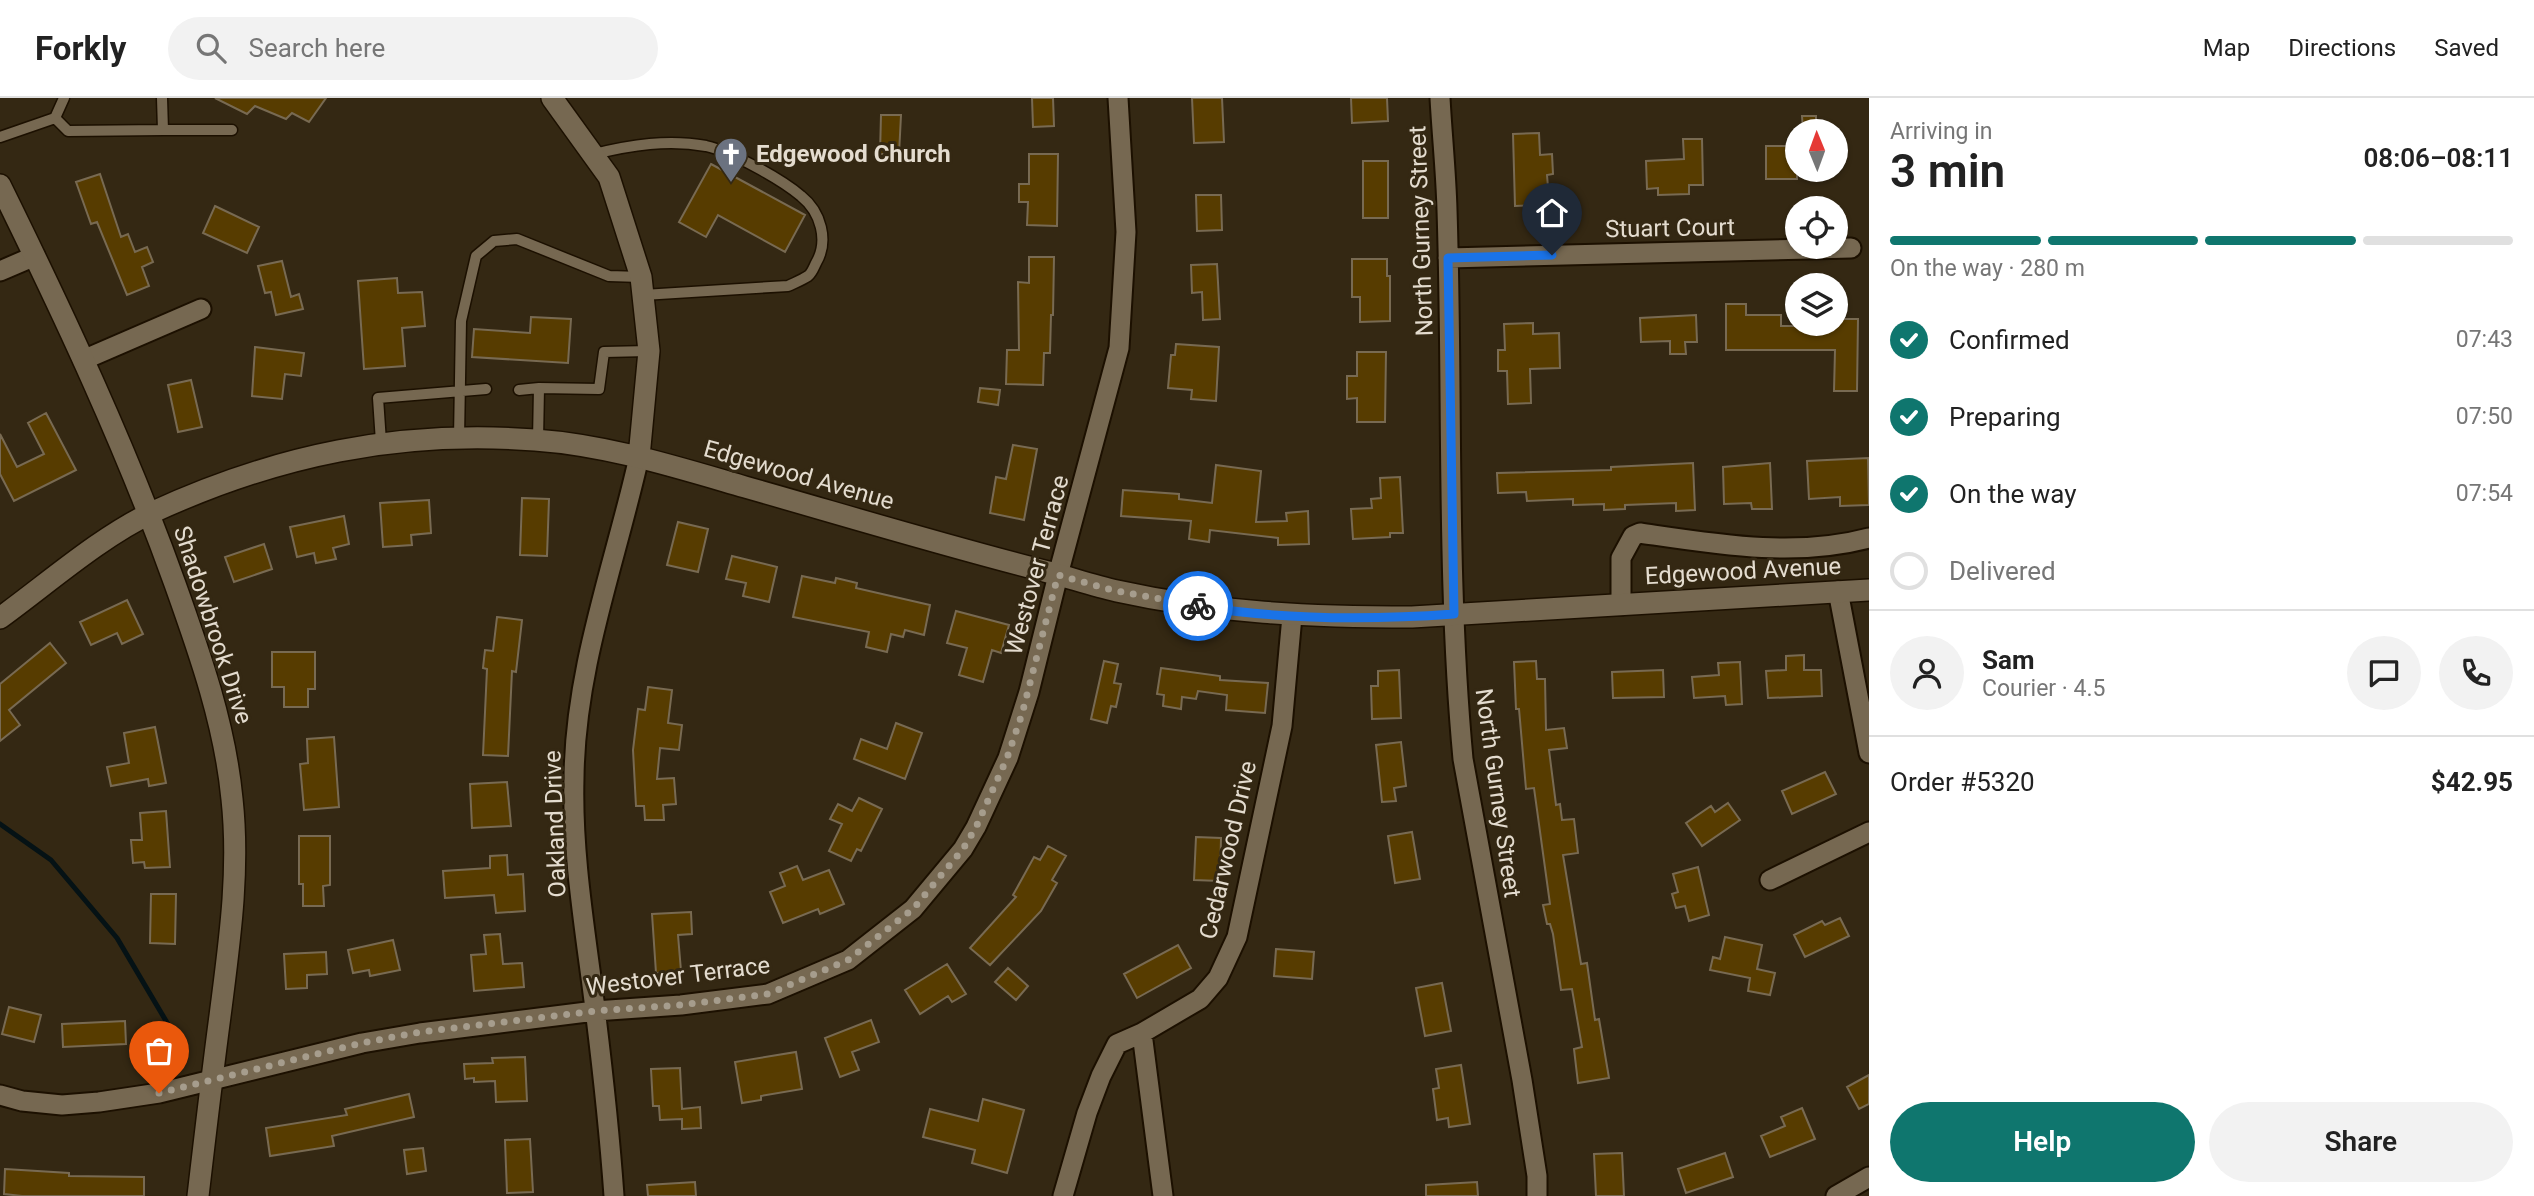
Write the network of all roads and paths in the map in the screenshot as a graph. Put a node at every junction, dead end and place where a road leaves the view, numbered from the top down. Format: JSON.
{"nodes":[{"id":1,"x":64,"y":98,"type":"edge"},
{"id":2,"x":162,"y":98,"type":"edge"},
{"id":3,"x":552,"y":98,"type":"edge"},
{"id":4,"x":1118,"y":98,"type":"edge"},
{"id":5,"x":1440,"y":98,"type":"edge"},
{"id":6,"x":55,"y":118,"type":"junction"},
{"id":7,"x":163,"y":130,"type":"junction"},
{"id":8,"x":232,"y":130,"type":"dead end"},
{"id":9,"x":0,"y":138,"type":"edge"},
{"id":10,"x":594,"y":154,"type":"junction"},
{"id":11,"x":0,"y":184,"type":"edge"},
{"id":12,"x":1851,"y":248,"type":"dead end"},
{"id":13,"x":35,"y":256,"type":"junction"},
{"id":14,"x":1448,"y":258,"type":"junction"},
{"id":15,"x":0,"y":271,"type":"edge"},
{"id":16,"x":642,"y":286,"type":"junction"},
{"id":17,"x":201,"y":309,"type":"dead end"},
{"id":18,"x":649,"y":351,"type":"junction"},
{"id":19,"x":83,"y":360,"type":"junction"},
{"id":20,"x":539,"y":388,"type":"junction"},
{"id":21,"x":486,"y":389,"type":"dead end"},
{"id":22,"x":519,"y":390,"type":"dead end"},
{"id":23,"x":460,"y":392,"type":"junction"},
{"id":24,"x":459,"y":438,"type":"junction"},
{"id":25,"x":538,"y":440,"type":"junction"},
{"id":26,"x":381,"y":442,"type":"junction"},
{"id":27,"x":639,"y":457,"type":"junction"},
{"id":28,"x":150,"y":514,"type":"junction"},
{"id":29,"x":1869,"y":538,"type":"edge"},
{"id":30,"x":1058,"y":575,"type":"junction"},
{"id":31,"x":1869,"y":590,"type":"edge"},
{"id":32,"x":1838,"y":591,"type":"junction"},
{"id":33,"x":1621,"y":605,"type":"junction"},
{"id":34,"x":1454,"y":614,"type":"junction"},
{"id":35,"x":1292,"y":615,"type":"junction"},
{"id":36,"x":0,"y":618,"type":"edge"},
{"id":37,"x":1869,"y":753,"type":"edge"},
{"id":38,"x":1869,"y":832,"type":"edge"},
{"id":39,"x":1770,"y":880,"type":"dead end"},
{"id":40,"x":595,"y":1011,"type":"junction"},
{"id":41,"x":1142,"y":1033,"type":"junction"},
{"id":42,"x":211,"y":1080,"type":"junction"},
{"id":43,"x":0,"y":1095,"type":"edge"},
{"id":44,"x":1869,"y":1177,"type":"edge"},
{"id":45,"x":198,"y":1196,"type":"edge"},
{"id":46,"x":614,"y":1196,"type":"edge"},
{"id":47,"x":1063,"y":1196,"type":"edge"},
{"id":48,"x":1163,"y":1196,"type":"edge"},
{"id":49,"x":1537,"y":1196,"type":"edge"},
{"id":50,"x":1836,"y":1196,"type":"edge"}],
"edges":[{"from":1,"to":6,"type":"lane"},
{"from":2,"to":7,"type":"lane"},
{"from":3,"to":10,"type":"street"},
{"from":4,"to":30,"type":"street","name":"Westover Terrace"},
{"from":5,"to":14,"type":"street","name":"North Gurney Street"},
{"from":6,"to":7,"type":"lane"},
{"from":6,"to":9,"type":"lane"},
{"from":7,"to":8,"type":"lane"},
{"from":10,"to":16,"type":"street"},
{"from":10,"to":16,"type":"lane"},
{"from":11,"to":13,"type":"street","name":"Shadowbrook Drive"},
{"from":12,"to":14,"type":"street","name":"Stuart Court"},
{"from":13,"to":15,"type":"street"},
{"from":13,"to":19,"type":"street","name":"Shadowbrook Drive"},
{"from":14,"to":34,"type":"street","name":"North Gurney Street"},
{"from":16,"to":18,"type":"street"},
{"from":16,"to":23,"type":"lane"},
{"from":17,"to":19,"type":"street"},
{"from":18,"to":20,"type":"lane"},
{"from":18,"to":27,"type":"street"},
{"from":19,"to":28,"type":"street","name":"Shadowbrook Drive"},
{"from":20,"to":22,"type":"lane"},
{"from":20,"to":25,"type":"lane"},
{"from":21,"to":23,"type":"lane"},
{"from":23,"to":24,"type":"lane"},
{"from":23,"to":26,"type":"lane"},
{"from":24,"to":25,"type":"street","name":"Edgewood Avenue"},
{"from":24,"to":26,"type":"street","name":"Edgewood Avenue"},
{"from":25,"to":27,"type":"street","name":"Edgewood Avenue"},
{"from":26,"to":28,"type":"street","name":"Edgewood Avenue"},
{"from":27,"to":30,"type":"street","name":"Edgewood Avenue"},
{"from":27,"to":40,"type":"street","name":"Oakland Drive"},
{"from":28,"to":36,"type":"street","name":"Edgewood Avenue"},
{"from":28,"to":42,"type":"street","name":"Shadowbrook Drive"},
{"from":29,"to":33,"type":"street","name":"Edgewood Avenue"},
{"from":30,"to":35,"type":"street","name":"Edgewood Avenue"},
{"from":30,"to":40,"type":"street","name":"Westover Terrace"},
{"from":31,"to":32,"type":"street","name":"Edgewood Avenue"},
{"from":32,"to":33,"type":"street","name":"Edgewood Avenue"},
{"from":32,"to":37,"type":"street"},
{"from":33,"to":34,"type":"street","name":"Edgewood Avenue"},
{"from":34,"to":35,"type":"street","name":"Edgewood Avenue"},
{"from":34,"to":49,"type":"street","name":"North Gurney Street"},
{"from":35,"to":41,"type":"street","name":"Cedarwood Drive"},
{"from":38,"to":39,"type":"street"},
{"from":40,"to":42,"type":"street","name":"Westover Terrace"},
{"from":40,"to":46,"type":"street","name":"Oakland Drive"},
{"from":41,"to":47,"type":"street","name":"Cedarwood Drive"},
{"from":41,"to":48,"type":"street"},
{"from":42,"to":43,"type":"street","name":"Westover Terrace"},
{"from":42,"to":45,"type":"street","name":"Shadowbrook Drive"},
{"from":44,"to":50,"type":"street"}]}
